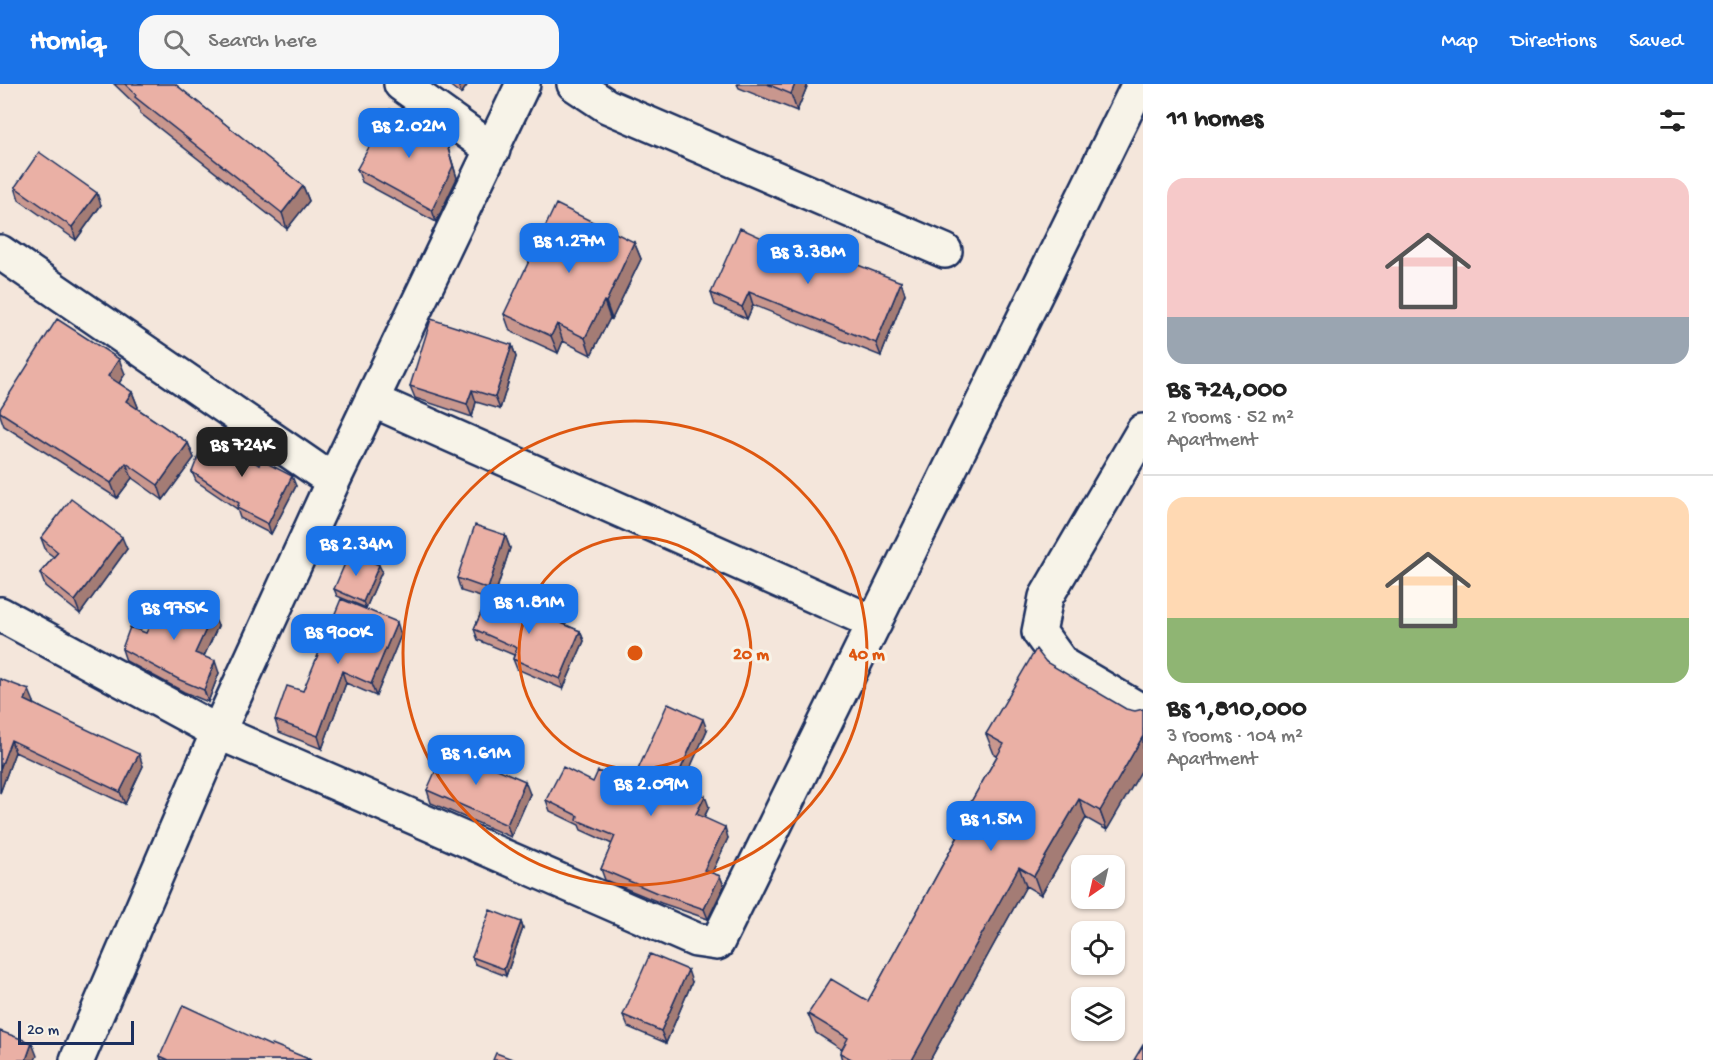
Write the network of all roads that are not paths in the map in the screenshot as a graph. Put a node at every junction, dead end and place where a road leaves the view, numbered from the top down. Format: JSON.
{"nodes":[{"id":1,"x":401,"y":84,"type":"edge"},
{"id":2,"x":523,"y":84,"type":"edge"},
{"id":3,"x":574,"y":84,"type":"edge"},
{"id":4,"x":1139,"y":84,"type":"edge"},
{"id":5,"x":493,"y":150,"type":"junction"},
{"id":6,"x":945,"y":251,"type":"dead end"},
{"id":7,"x":0,"y":252,"type":"edge"},
{"id":8,"x":372,"y":400,"type":"junction"},
{"id":9,"x":1143,"y":431,"type":"edge"},
{"id":10,"x":333,"y":481,"type":"junction"},
{"id":11,"x":0,"y":614,"type":"edge"},
{"id":12,"x":874,"y":623,"type":"junction"},
{"id":13,"x":1143,"y":712,"type":"edge"},
{"id":14,"x":218,"y":732,"type":"junction"},
{"id":15,"x":77,"y":1060,"type":"edge"}],
"edges":[{"from":1,"to":5,"type":"street"},
{"from":2,"to":5,"type":"street"},
{"from":3,"to":6,"type":"street"},
{"from":4,"to":12,"type":"street"},
{"from":5,"to":8,"type":"street"},
{"from":7,"to":10,"type":"street"},
{"from":8,"to":10,"type":"street"},
{"from":8,"to":12,"type":"street"},
{"from":9,"to":13,"type":"street"},
{"from":10,"to":14,"type":"street"},
{"from":11,"to":14,"type":"street"},
{"from":12,"to":14,"type":"street"},
{"from":14,"to":15,"type":"street"}]}
